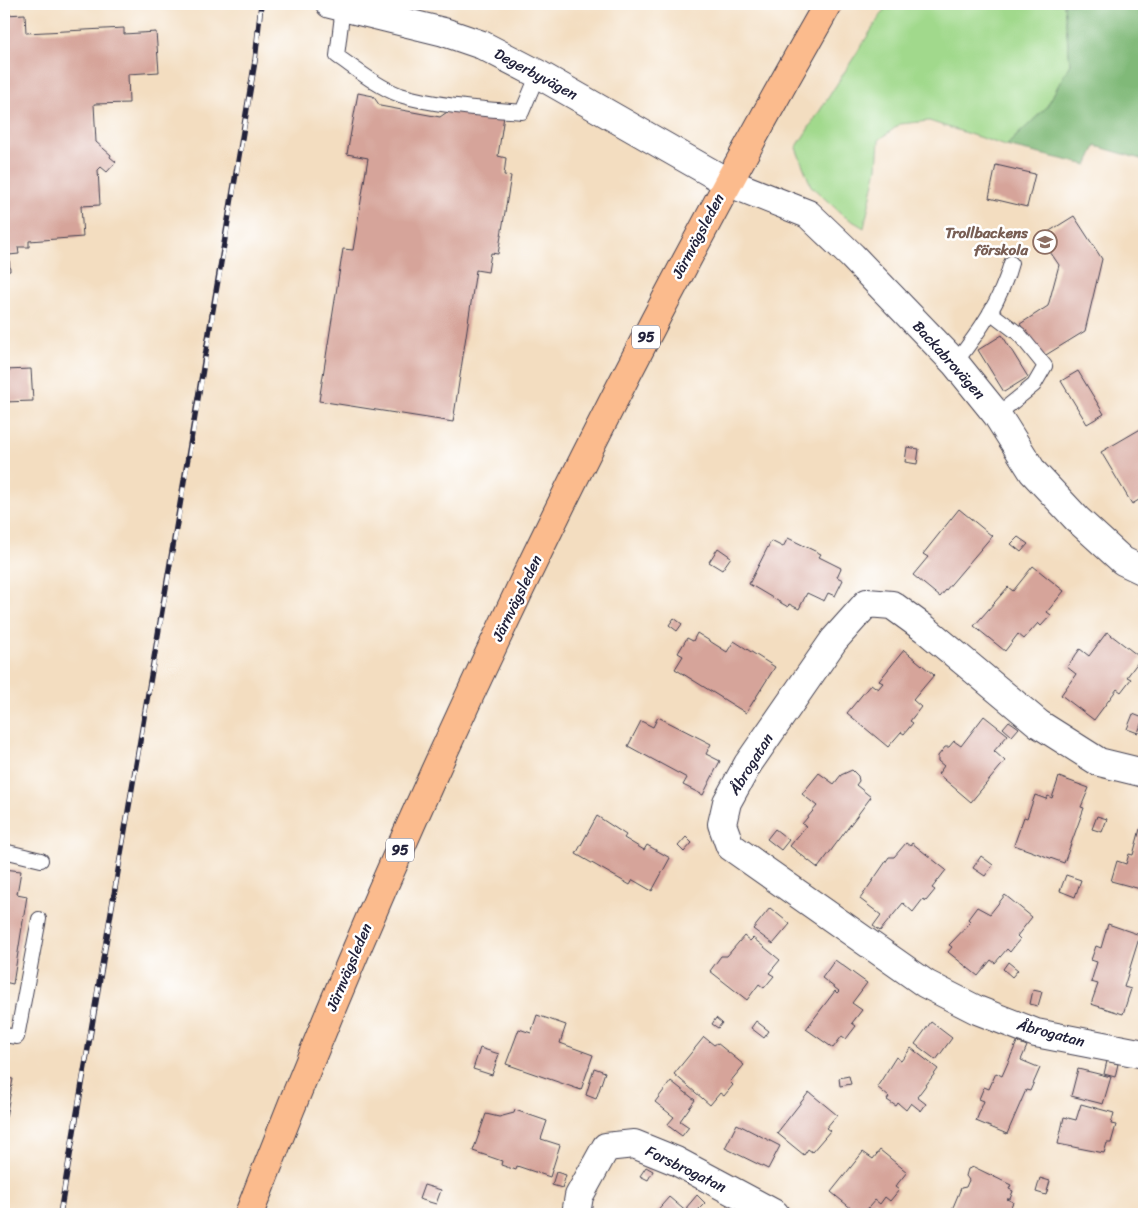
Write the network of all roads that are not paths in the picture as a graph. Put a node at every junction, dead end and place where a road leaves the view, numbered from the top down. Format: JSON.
{"nodes":[{"id":1,"x":828,"y":4,"type":"edge"},
{"id":2,"x":336,"y":6,"type":"edge"},
{"id":3,"x":538,"y":74,"type":"junction"},
{"id":4,"x":727,"y":182,"type":"junction"},
{"id":5,"x":1011,"y":263,"type":"dead end"},
{"id":6,"x":990,"y":312,"type":"junction"},
{"id":7,"x":955,"y":362,"type":"junction"},
{"id":8,"x":997,"y":415,"type":"junction"},
{"id":9,"x":1144,"y":570,"type":"edge"},
{"id":10,"x":1144,"y":773,"type":"edge"},
{"id":11,"x":4,"y":851,"type":"edge"},
{"id":12,"x":41,"y":860,"type":"dead end"},
{"id":13,"x":39,"y":919,"type":"dead end"},
{"id":14,"x":4,"y":1035,"type":"edge"},
{"id":15,"x":1144,"y":1054,"type":"edge"},
{"id":16,"x":249,"y":1214,"type":"edge"},
{"id":17,"x":576,"y":1214,"type":"edge"},
{"id":18,"x":776,"y":1214,"type":"edge"}],
"edges":[{"from":1,"to":4,"type":"main road","name":"Järnvägsleden","number":"95"},
{"from":2,"to":3,"type":"street","name":"Degerbyvägen"},
{"from":2,"to":3,"type":"lane"},
{"from":3,"to":4,"type":"street","name":"Degerbyvägen"},
{"from":4,"to":7,"type":"street","name":"Backabrovägen"},
{"from":4,"to":16,"type":"main road","name":"Järnvägsleden","number":"95"},
{"from":5,"to":6,"type":"lane"},
{"from":6,"to":7,"type":"lane"},
{"from":6,"to":8,"type":"lane"},
{"from":7,"to":8,"type":"street","name":"Backabrovägen"},
{"from":8,"to":9,"type":"street","name":"Backabrovägen"},
{"from":10,"to":15,"type":"street","name":"Åbrogatan"},
{"from":11,"to":12,"type":"lane"},
{"from":13,"to":14,"type":"lane"},
{"from":17,"to":18,"type":"street","name":"Forsbrogatan"}]}
